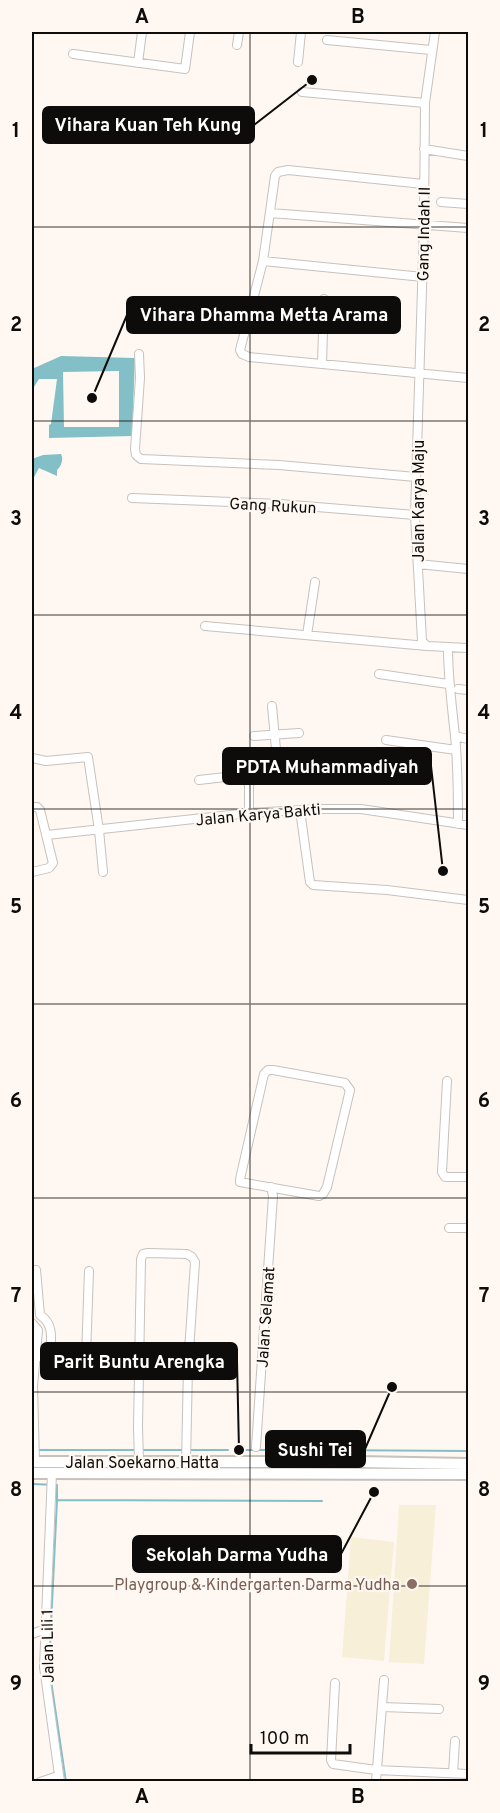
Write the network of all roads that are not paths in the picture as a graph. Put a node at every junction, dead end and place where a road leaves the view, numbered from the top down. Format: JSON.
{"nodes":[{"id":1,"x":142,"y":32,"type":"edge"},
{"id":2,"x":190,"y":32,"type":"edge"},
{"id":3,"x":239,"y":32,"type":"edge"},
{"id":4,"x":301,"y":32,"type":"edge"},
{"id":5,"x":435,"y":32,"type":"edge"},
{"id":6,"x":327,"y":40,"type":"dead end"},
{"id":7,"x":237,"y":45,"type":"dead end"},
{"id":8,"x":431,"y":50,"type":"junction"},
{"id":9,"x":73,"y":54,"type":"dead end"},
{"id":10,"x":298,"y":62,"type":"dead end"},
{"id":11,"x":138,"y":63,"type":"junction"},
{"id":12,"x":302,"y":92,"type":"dead end"},
{"id":13,"x":424,"y":105,"type":"junction"},
{"id":14,"x":424,"y":149,"type":"junction"},
{"id":15,"x":468,"y":156,"type":"edge"},
{"id":16,"x":423,"y":184,"type":"junction"},
{"id":17,"x":441,"y":202,"type":"dead end"},
{"id":18,"x":468,"y":204,"type":"edge"},
{"id":19,"x":270,"y":213,"type":"junction"},
{"id":20,"x":424,"y":224,"type":"junction"},
{"id":21,"x":468,"y":228,"type":"edge"},
{"id":22,"x":262,"y":261,"type":"junction"},
{"id":23,"x":423,"y":278,"type":"junction"},
{"id":24,"x":324,"y":299,"type":"dead end"},
{"id":25,"x":139,"y":354,"type":"dead end"},
{"id":26,"x":420,"y":362,"type":"joint"},
{"id":27,"x":322,"y":364,"type":"junction"},
{"id":28,"x":420,"y":374,"type":"junction"},
{"id":29,"x":468,"y":378,"type":"edge"},
{"id":30,"x":416,"y":477,"type":"junction"},
{"id":31,"x":132,"y":498,"type":"dead end"},
{"id":32,"x":415,"y":515,"type":"junction"},
{"id":33,"x":418,"y":564,"type":"junction"},
{"id":34,"x":468,"y":569,"type":"edge"},
{"id":35,"x":315,"y":582,"type":"dead end"},
{"id":36,"x":205,"y":626,"type":"dead end"},
{"id":37,"x":307,"y":635,"type":"junction"},
{"id":38,"x":424,"y":644,"type":"junction"},
{"id":39,"x":448,"y":648,"type":"junction"},
{"id":40,"x":468,"y":648,"type":"edge"},
{"id":41,"x":379,"y":674,"type":"dead end"},
{"id":42,"x":448,"y":684,"type":"junction"},
{"id":43,"x":458,"y":689,"type":"dead end"},
{"id":44,"x":468,"y":690,"type":"edge"},
{"id":45,"x":273,"y":705,"type":"dead end"},
{"id":46,"x":299,"y":733,"type":"dead end"},
{"id":47,"x":275,"y":735,"type":"junction"},
{"id":48,"x":254,"y":736,"type":"dead end"},
{"id":49,"x":455,"y":736,"type":"junction"},
{"id":50,"x":468,"y":739,"type":"edge"},
{"id":51,"x":386,"y":740,"type":"dead end"},
{"id":52,"x":456,"y":750,"type":"junction"},
{"id":53,"x":32,"y":758,"type":"edge"},
{"id":54,"x":295,"y":769,"type":"dead end"},
{"id":55,"x":278,"y":771,"type":"junction"},
{"id":56,"x":249,"y":774,"type":"junction"},
{"id":57,"x":199,"y":780,"type":"dead end"},
{"id":58,"x":32,"y":807,"type":"edge"},
{"id":59,"x":300,"y":810,"type":"junction"},
{"id":60,"x":249,"y":813,"type":"junction"},
{"id":61,"x":458,"y":824,"type":"junction"},
{"id":62,"x":468,"y":825,"type":"edge"},
{"id":63,"x":99,"y":830,"type":"junction"},
{"id":64,"x":47,"y":836,"type":"junction"},
{"id":65,"x":32,"y":872,"type":"edge"},
{"id":66,"x":103,"y":872,"type":"dead end"},
{"id":67,"x":468,"y":900,"type":"edge"},
{"id":68,"x":447,"y":1081,"type":"dead end"},
{"id":69,"x":468,"y":1177,"type":"edge"},
{"id":70,"x":271,"y":1187,"type":"junction"},
{"id":71,"x":448,"y":1228,"type":"dead end"},
{"id":72,"x":468,"y":1228,"type":"edge"},
{"id":73,"x":36,"y":1270,"type":"dead end"},
{"id":74,"x":88,"y":1270,"type":"dead end"},
{"id":75,"x":32,"y":1323,"type":"edge"},
{"id":76,"x":36,"y":1355,"type":"junction"},
{"id":77,"x":50,"y":1360,"type":"junction"},
{"id":78,"x":256,"y":1447,"type":"dead end"},
{"id":79,"x":138,"y":1454,"type":"junction"},
{"id":80,"x":185,"y":1454,"type":"junction"},
{"id":81,"x":33,"y":1459,"type":"edge"},
{"id":82,"x":215,"y":1462,"type":"junction"},
{"id":83,"x":468,"y":1464,"type":"edge"},
{"id":84,"x":217,"y":1474,"type":"junction"},
{"id":85,"x":468,"y":1474,"type":"edge"},
{"id":86,"x":52,"y":1480,"type":"junction"},
{"id":87,"x":45,"y":1629,"type":"junction"},
{"id":88,"x":32,"y":1634,"type":"edge"},
{"id":89,"x":384,"y":1680,"type":"dead end"},
{"id":90,"x":335,"y":1683,"type":"dead end"},
{"id":91,"x":382,"y":1707,"type":"junction"},
{"id":92,"x":439,"y":1709,"type":"dead end"},
{"id":93,"x":455,"y":1741,"type":"dead end"},
{"id":94,"x":376,"y":1770,"type":"junction"},
{"id":95,"x":453,"y":1773,"type":"junction"},
{"id":96,"x":468,"y":1774,"type":"edge"},
{"id":97,"x":59,"y":1779,"type":"edge"},
{"id":98,"x":40,"y":1782,"type":"edge"},
{"id":99,"x":376,"y":1782,"type":"edge"}],
"edges":[{"from":1,"to":11,"type":"street"},
{"from":2,"to":11,"type":"street"},
{"from":3,"to":7,"type":"street"},
{"from":4,"to":10,"type":"street"},
{"from":5,"to":8,"type":"street","name":"Gang Indah II"},
{"from":6,"to":8,"type":"street"},
{"from":8,"to":13,"type":"street","name":"Gang Indah II"},
{"from":9,"to":11,"type":"street"},
{"from":12,"to":13,"type":"street"},
{"from":13,"to":14,"type":"street","name":"Gang Indah II"},
{"from":14,"to":15,"type":"street"},
{"from":14,"to":16,"type":"street","name":"Gang Indah II"},
{"from":16,"to":19,"type":"street"},
{"from":16,"to":20,"type":"street","name":"Gang Indah II"},
{"from":17,"to":18,"type":"street"},
{"from":19,"to":20,"type":"street"},
{"from":19,"to":22,"type":"street"},
{"from":20,"to":21,"type":"street"},
{"from":20,"to":23,"type":"street","name":"Gang Indah II"},
{"from":22,"to":23,"type":"street"},
{"from":22,"to":27,"type":"street"},
{"from":23,"to":26,"type":"street","name":"Gang Indah II"},
{"from":24,"to":27,"type":"street"},
{"from":25,"to":30,"type":"street"},
{"from":26,"to":28,"type":"street","name":"Jalan Karya Maju"},
{"from":27,"to":28,"type":"street"},
{"from":28,"to":29,"type":"street"},
{"from":28,"to":30,"type":"street","name":"Jalan Karya Maju"},
{"from":30,"to":32,"type":"street","name":"Jalan Karya Maju"},
{"from":31,"to":32,"type":"street","name":"Gang Rukun"},
{"from":32,"to":33,"type":"street","name":"Jalan Karya Maju"},
{"from":33,"to":34,"type":"street"},
{"from":33,"to":38,"type":"street","name":"Jalan Karya Maju"},
{"from":35,"to":37,"type":"street"},
{"from":36,"to":37,"type":"street"},
{"from":37,"to":38,"type":"street"},
{"from":38,"to":39,"type":"street"},
{"from":39,"to":40,"type":"street"},
{"from":39,"to":42,"type":"street"},
{"from":41,"to":42,"type":"street"},
{"from":42,"to":49,"type":"street"},
{"from":43,"to":44,"type":"street"},
{"from":45,"to":47,"type":"street"},
{"from":46,"to":47,"type":"street"},
{"from":47,"to":48,"type":"street"},
{"from":47,"to":55,"type":"street"},
{"from":49,"to":50,"type":"street"},
{"from":49,"to":52,"type":"street"},
{"from":51,"to":52,"type":"street"},
{"from":52,"to":61,"type":"street"},
{"from":53,"to":63,"type":"street"},
{"from":54,"to":55,"type":"street"},
{"from":55,"to":56,"type":"street"},
{"from":56,"to":57,"type":"street"},
{"from":56,"to":60,"type":"street"},
{"from":58,"to":64,"type":"street"},
{"from":59,"to":60,"type":"street","name":"Jalan Karya Bakti"},
{"from":59,"to":61,"type":"street","name":"Jalan Karya Bakti"},
{"from":59,"to":67,"type":"street"},
{"from":60,"to":63,"type":"street","name":"Jalan Karya Bakti"},
{"from":61,"to":62,"type":"street","name":"Jalan Karya Bakti"},
{"from":63,"to":64,"type":"street","name":"Jalan Karya Bakti"},
{"from":63,"to":66,"type":"street"},
{"from":64,"to":65,"type":"street"},
{"from":68,"to":69,"type":"street"},
{"from":70,"to":70,"type":"street"},
{"from":70,"to":78,"type":"street","name":"Jalan Selamat"},
{"from":71,"to":72,"type":"street"},
{"from":73,"to":77,"type":"street"},
{"from":74,"to":77,"type":"street"},
{"from":75,"to":76,"type":"street"},
{"from":76,"to":77,"type":"street"},
{"from":76,"to":81,"type":"street"},
{"from":79,"to":80,"type":"main road","name":"Jalan Soekarno Hatta"},
{"from":79,"to":80,"type":"street"},
{"from":79,"to":81,"type":"main road","name":"Jalan Soekarno Hatta"},
{"from":80,"to":82,"type":"main road","name":"Jalan Soekarno Hatta"},
{"from":81,"to":86,"type":"main road","name":"Jalan Soekarno Hatta"},
{"from":82,"to":83,"type":"main road","name":"Jalan Soekarno Hatta"},
{"from":82,"to":84,"type":"main road"},
{"from":84,"to":85,"type":"main road","name":"Jalan Soekarno Hatta"},
{"from":84,"to":86,"type":"main road","name":"Jalan Soekarno Hatta"},
{"from":86,"to":87,"type":"street","name":"Jalan Lili 1"},
{"from":87,"to":88,"type":"street"},
{"from":87,"to":97,"type":"street","name":"Jalan Lili 1"},
{"from":89,"to":91,"type":"street"},
{"from":90,"to":94,"type":"street"},
{"from":91,"to":92,"type":"street"},
{"from":91,"to":94,"type":"street"},
{"from":93,"to":95,"type":"street"},
{"from":94,"to":95,"type":"street"},
{"from":94,"to":99,"type":"street"},
{"from":95,"to":96,"type":"street"},
{"from":97,"to":98,"type":"street"}]}
